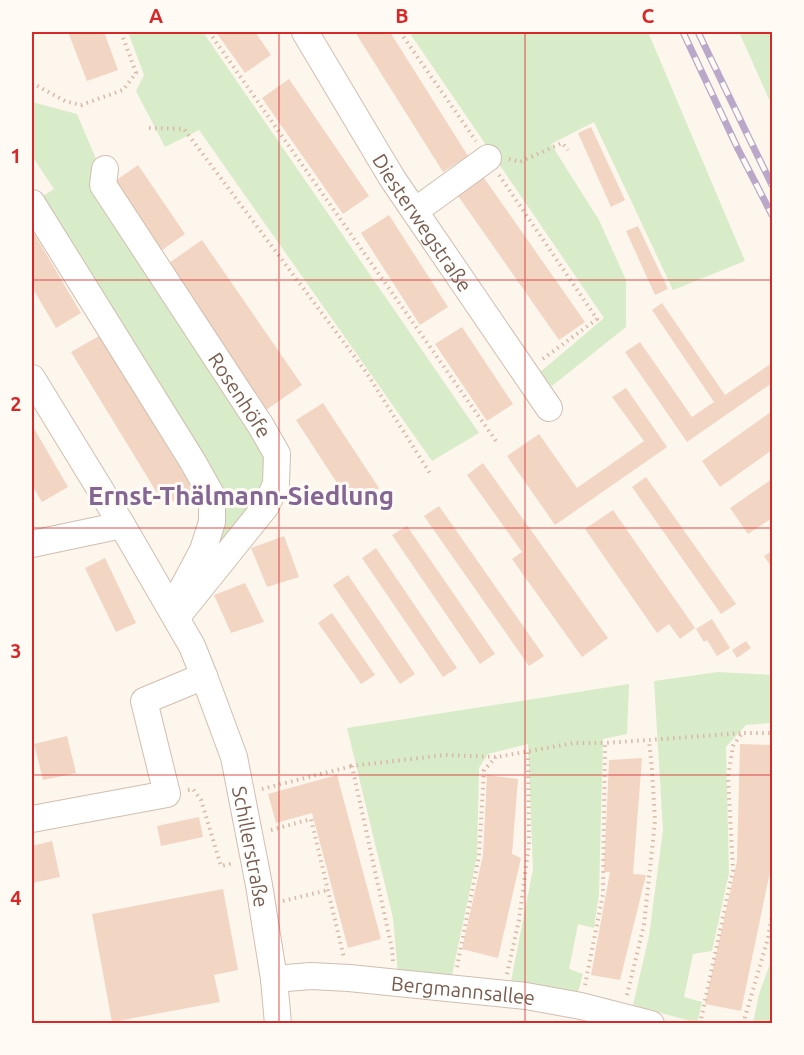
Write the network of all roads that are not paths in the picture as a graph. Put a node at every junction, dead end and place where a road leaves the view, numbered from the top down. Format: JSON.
{"nodes":[{"id":1,"x":305,"y":32,"type":"edge"},
{"id":2,"x":490,"y":162,"type":"road end"},
{"id":3,"x":105,"y":169,"type":"dead end"},
{"id":4,"x":32,"y":203,"type":"edge"},
{"id":5,"x":414,"y":211,"type":"junction"},
{"id":6,"x":32,"y":378,"type":"edge"},
{"id":7,"x":549,"y":408,"type":"dead end"},
{"id":8,"x":122,"y":525,"type":"junction"},
{"id":9,"x":32,"y":544,"type":"edge"},
{"id":10,"x":173,"y":614,"type":"junction"},
{"id":11,"x":204,"y":676,"type":"junction"},
{"id":12,"x":32,"y":819,"type":"edge"},
{"id":13,"x":274,"y":979,"type":"junction"},
{"id":14,"x":278,"y":1023,"type":"edge"},
{"id":15,"x":651,"y":1023,"type":"edge"}],
"edges":[{"from":1,"to":5,"type":"street","name":"Diesterwegstraße"},
{"from":2,"to":5,"type":"street"},
{"from":3,"to":10,"type":"street","name":"Rosenhöfe"},
{"from":4,"to":10,"type":"street"},
{"from":5,"to":7,"type":"street","name":"Diesterwegstraße"},
{"from":6,"to":8,"type":"street","name":"Schillerstraße"},
{"from":8,"to":9,"type":"street"},
{"from":8,"to":10,"type":"street","name":"Schillerstraße"},
{"from":10,"to":11,"type":"street","name":"Schillerstraße"},
{"from":11,"to":12,"type":"street"},
{"from":11,"to":13,"type":"street","name":"Schillerstraße"},
{"from":13,"to":14,"type":"street","name":"Schillerstraße"},
{"from":13,"to":15,"type":"street","name":"Bergmannsallee"}]}
